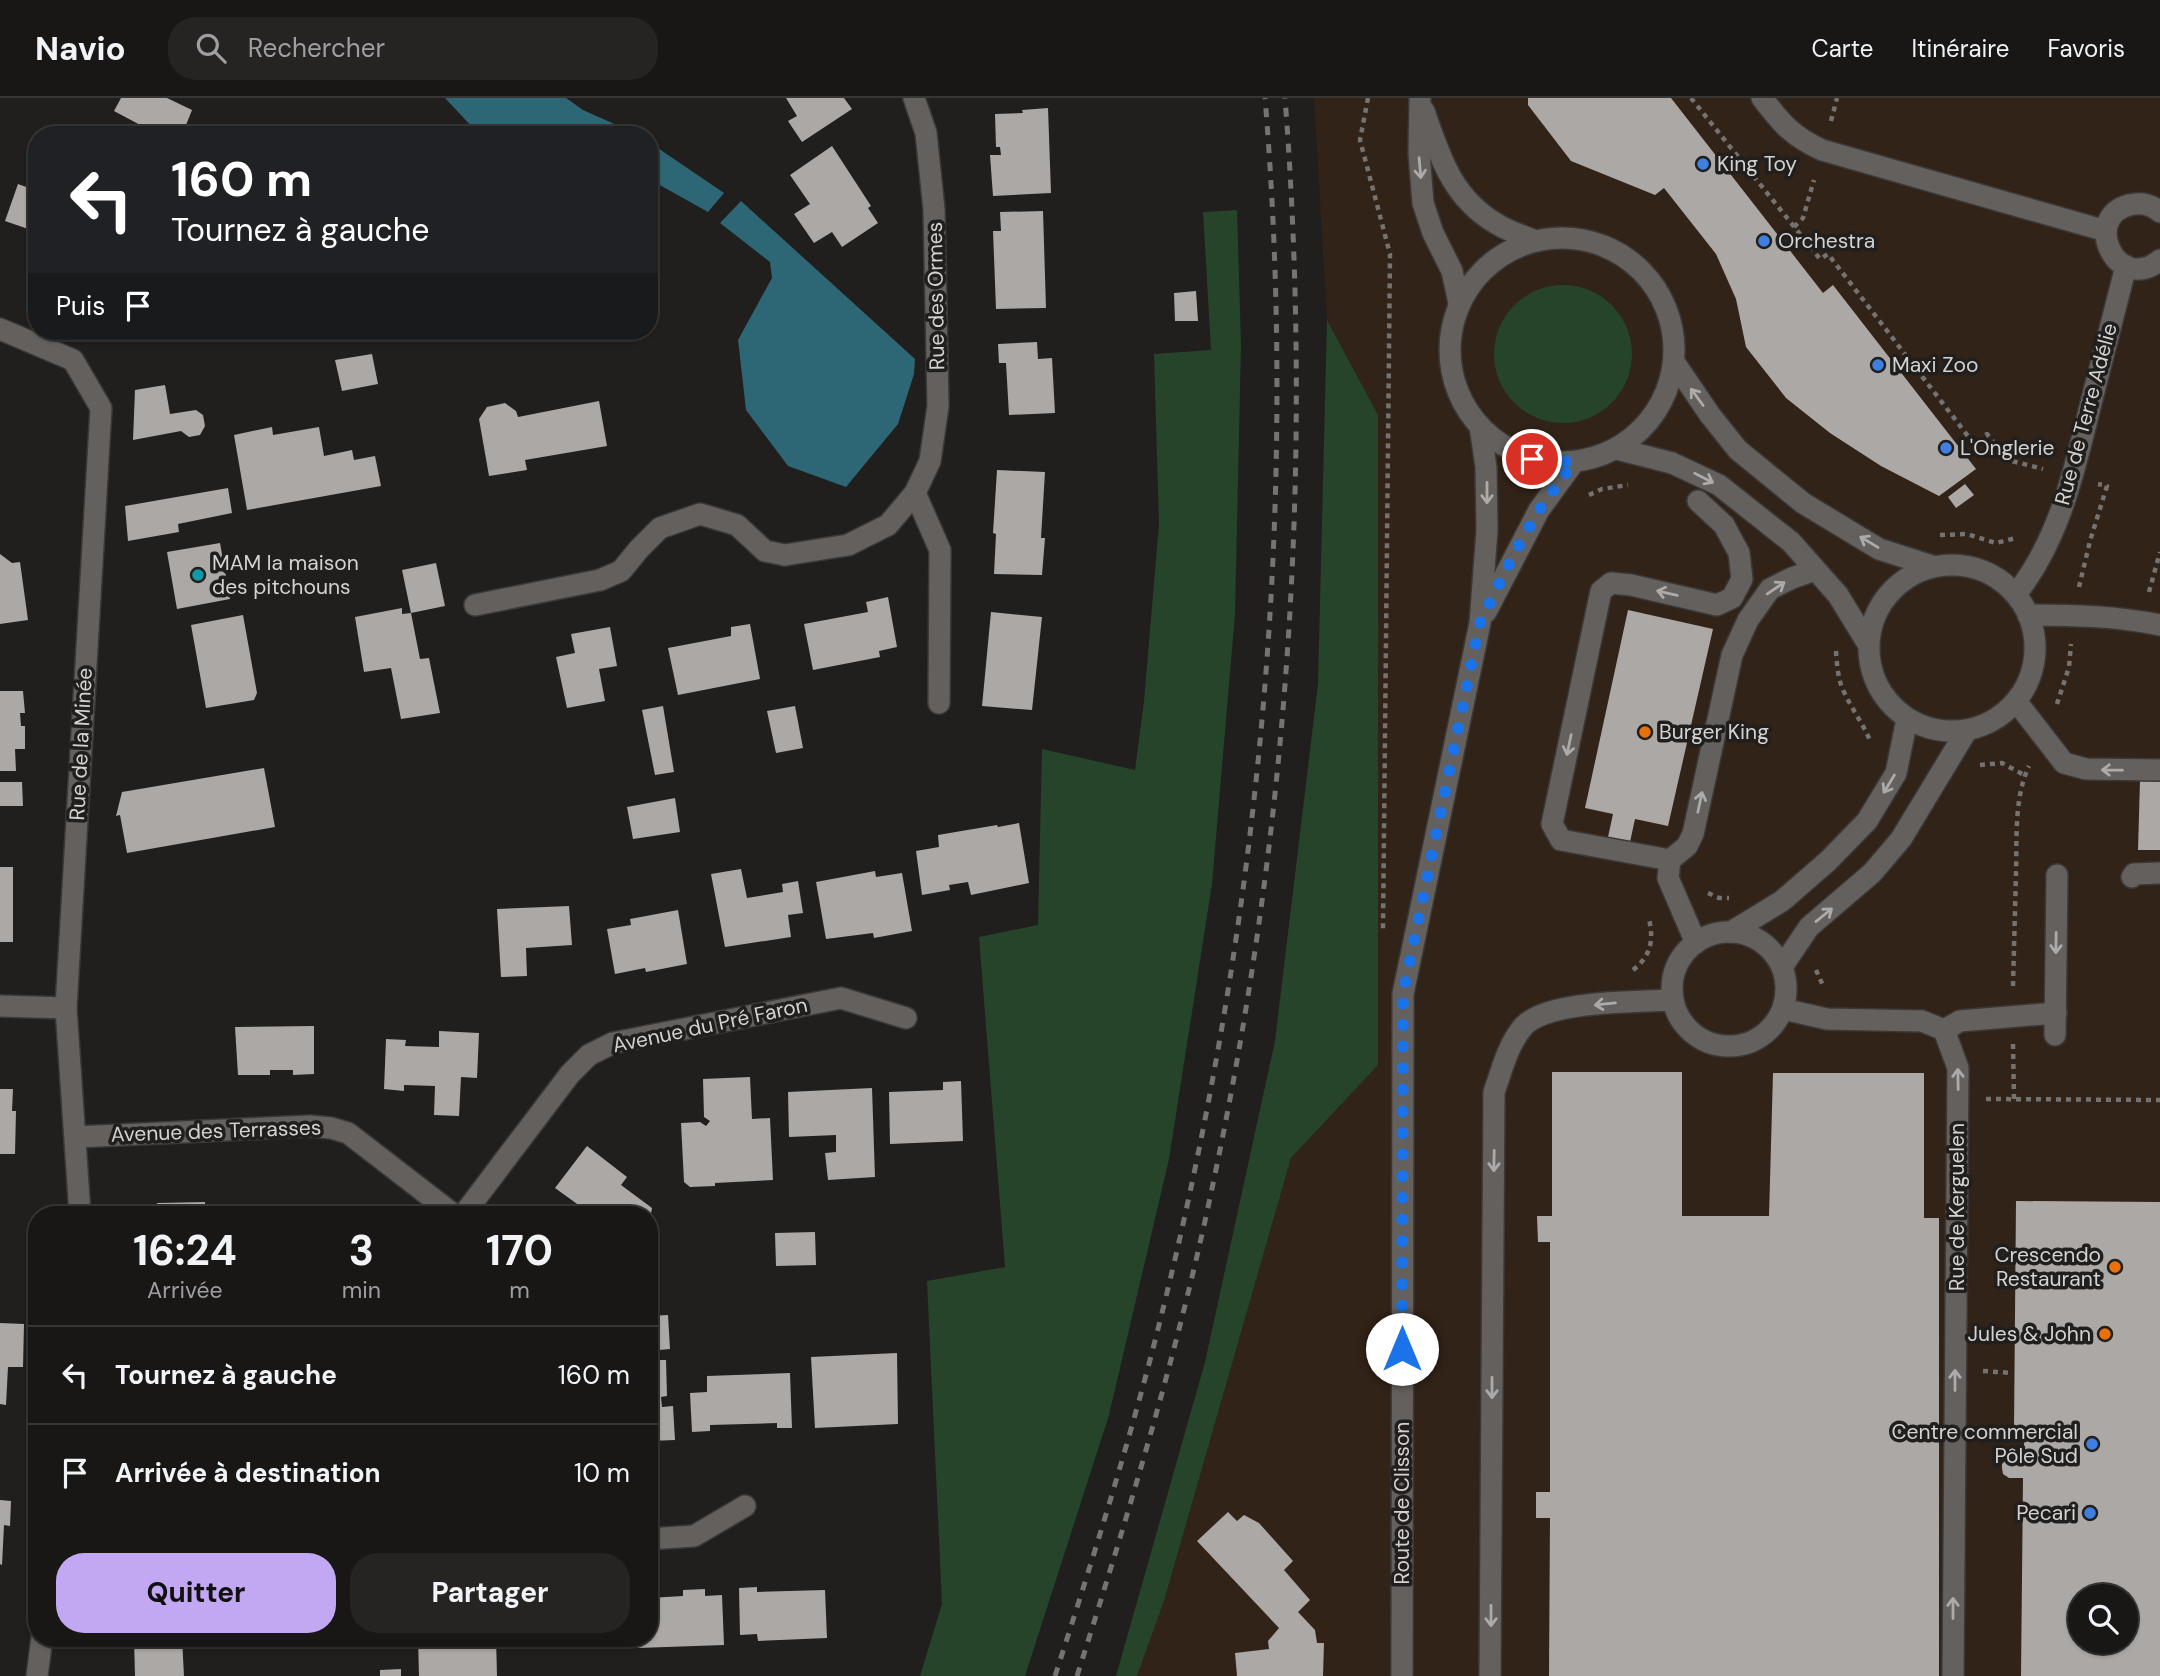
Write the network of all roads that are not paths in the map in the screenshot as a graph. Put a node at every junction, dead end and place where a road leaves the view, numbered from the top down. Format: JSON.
{"nodes":[{"id":1,"x":914,"y":98,"type":"edge"},
{"id":2,"x":1762,"y":98,"type":"edge"},
{"id":3,"x":1420,"y":99,"type":"edge"},
{"id":4,"x":2160,"y":212,"type":"edge"},
{"id":5,"x":2106,"y":231,"type":"junction"},
{"id":6,"x":1532,"y":240,"type":"junction"},
{"id":7,"x":2160,"y":260,"type":"edge"},
{"id":8,"x":2126,"y":267,"type":"junction"},
{"id":9,"x":1459,"y":303,"type":"junction"},
{"id":10,"x":0,"y":329,"type":"edge"},
{"id":11,"x":1674,"y":362,"type":"junction"},
{"id":12,"x":1480,"y":426,"type":"junction"},
{"id":13,"x":1617,"y":449,"type":"junction"},
{"id":14,"x":1574,"y":462,"type":"junction"},
{"id":15,"x":915,"y":493,"type":"junction"},
{"id":16,"x":1698,"y":501,"type":"dead end"},
{"id":17,"x":1933,"y":566,"type":"junction"},
{"id":18,"x":1815,"y":570,"type":"junction"},
{"id":19,"x":2016,"y":594,"type":"junction"},
{"id":20,"x":474,"y":605,"type":"dead end"},
{"id":21,"x":1717,"y":605,"type":"junction"},
{"id":22,"x":2028,"y":615,"type":"junction"},
{"id":23,"x":1480,"y":623,"type":"junction"},
{"id":24,"x":2150,"y":623,"type":"edge"},
{"id":25,"x":1868,"y":643,"type":"junction"},
{"id":26,"x":1732,"y":654,"type":"junction"},
{"id":27,"x":2016,"y":701,"type":"junction"},
{"id":28,"x":939,"y":703,"type":"dead end"},
{"id":29,"x":1907,"y":719,"type":"junction"},
{"id":30,"x":1967,"y":730,"type":"junction"},
{"id":31,"x":2160,"y":770,"type":"edge"},
{"id":32,"x":1670,"y":860,"type":"junction"},
{"id":33,"x":2160,"y":873,"type":"edge"},
{"id":34,"x":2057,"y":875,"type":"dead end"},
{"id":35,"x":2132,"y":877,"type":"dead end"},
{"id":36,"x":1731,"y":932,"type":"junction"},
{"id":37,"x":1696,"y":943,"type":"junction"},
{"id":38,"x":1782,"y":967,"type":"junction"},
{"id":39,"x":1673,"y":1000,"type":"junction"},
{"id":40,"x":0,"y":1006,"type":"edge"},
{"id":41,"x":66,"y":1008,"type":"junction"},
{"id":42,"x":1783,"y":1009,"type":"junction"},
{"id":43,"x":2056,"y":1013,"type":"junction"},
{"id":44,"x":906,"y":1018,"type":"dead end"},
{"id":45,"x":1944,"y":1030,"type":"junction"},
{"id":46,"x":2055,"y":1035,"type":"dead end"},
{"id":47,"x":76,"y":1137,"type":"junction"},
{"id":48,"x":80,"y":1206,"type":"edge"},
{"id":49,"x":443,"y":1206,"type":"edge"},
{"id":50,"x":470,"y":1206,"type":"edge"},
{"id":51,"x":745,"y":1506,"type":"dead end"},
{"id":52,"x":658,"y":1538,"type":"edge"},
{"id":53,"x":41,"y":1647,"type":"edge"},
{"id":54,"x":37,"y":1676,"type":"edge"},
{"id":55,"x":1402,"y":1676,"type":"edge"},
{"id":56,"x":1490,"y":1676,"type":"edge"},
{"id":57,"x":1953,"y":1676,"type":"edge"}],
"edges":[{"from":1,"to":15,"type":"street","name":"Rue des Ormes"},
{"from":2,"to":5,"type":"street"},
{"from":3,"to":6,"type":"street"},
{"from":3,"to":9,"type":"street","one_way":true},
{"from":4,"to":5,"type":"street"},
{"from":5,"to":8,"type":"street"},
{"from":6,"to":9,"type":"street"},
{"from":6,"to":11,"type":"street"},
{"from":7,"to":8,"type":"street"},
{"from":8,"to":19,"type":"street","name":"Rue de Terre Adélie"},
{"from":9,"to":12,"type":"street"},
{"from":10,"to":41,"type":"street","name":"Rue de la Minée"},
{"from":11,"to":13,"type":"street"},
{"from":17,"to":11,"type":"street","one_way":true},
{"from":12,"to":14,"type":"street"},
{"from":12,"to":23,"type":"street","name":"Route de Clisson","one_way":true},
{"from":13,"to":14,"type":"street"},
{"from":13,"to":18,"type":"street","one_way":true},
{"from":14,"to":23,"type":"street","name":"Route de Clisson"},
{"from":15,"to":20,"type":"street","name":"Rue des Ormes"},
{"from":15,"to":28,"type":"street"},
{"from":16,"to":21,"type":"street"},
{"from":17,"to":19,"type":"street"},
{"from":17,"to":25,"type":"street"},
{"from":18,"to":25,"type":"street"},
{"from":26,"to":18,"type":"street","one_way":true},
{"from":19,"to":22,"type":"street"},
{"from":21,"to":26,"type":"street"},
{"from":21,"to":32,"type":"street","one_way":true},
{"from":22,"to":24,"type":"street"},
{"from":22,"to":27,"type":"street"},
{"from":23,"to":55,"type":"street","name":"Route de Clisson"},
{"from":25,"to":29,"type":"street"},
{"from":32,"to":26,"type":"street","one_way":true},
{"from":27,"to":30,"type":"street"},
{"from":31,"to":27,"type":"street","one_way":true},
{"from":29,"to":30,"type":"street"},
{"from":29,"to":36,"type":"street","one_way":true},
{"from":38,"to":30,"type":"street","one_way":true},
{"from":32,"to":37,"type":"street"},
{"from":33,"to":35,"type":"street"},
{"from":34,"to":43,"type":"street","one_way":true},
{"from":36,"to":37,"type":"street"},
{"from":36,"to":38,"type":"street"},
{"from":37,"to":39,"type":"street"},
{"from":38,"to":42,"type":"street"},
{"from":39,"to":42,"type":"street"},
{"from":39,"to":56,"type":"street","one_way":true},
{"from":40,"to":41,"type":"street"},
{"from":41,"to":47,"type":"street","name":"Rue de la Minée"},
{"from":42,"to":45,"type":"street"},
{"from":43,"to":45,"type":"street"},
{"from":43,"to":46,"type":"street"},
{"from":44,"to":50,"type":"street","name":"Avenue du Pré Faron"},
{"from":57,"to":45,"type":"street","name":"Rue de Kerguelen","one_way":true},
{"from":47,"to":48,"type":"street","name":"Rue de la Minée"},
{"from":47,"to":49,"type":"street","name":"Avenue des Terrasses"},
{"from":51,"to":52,"type":"street"},
{"from":53,"to":54,"type":"street"}]}
